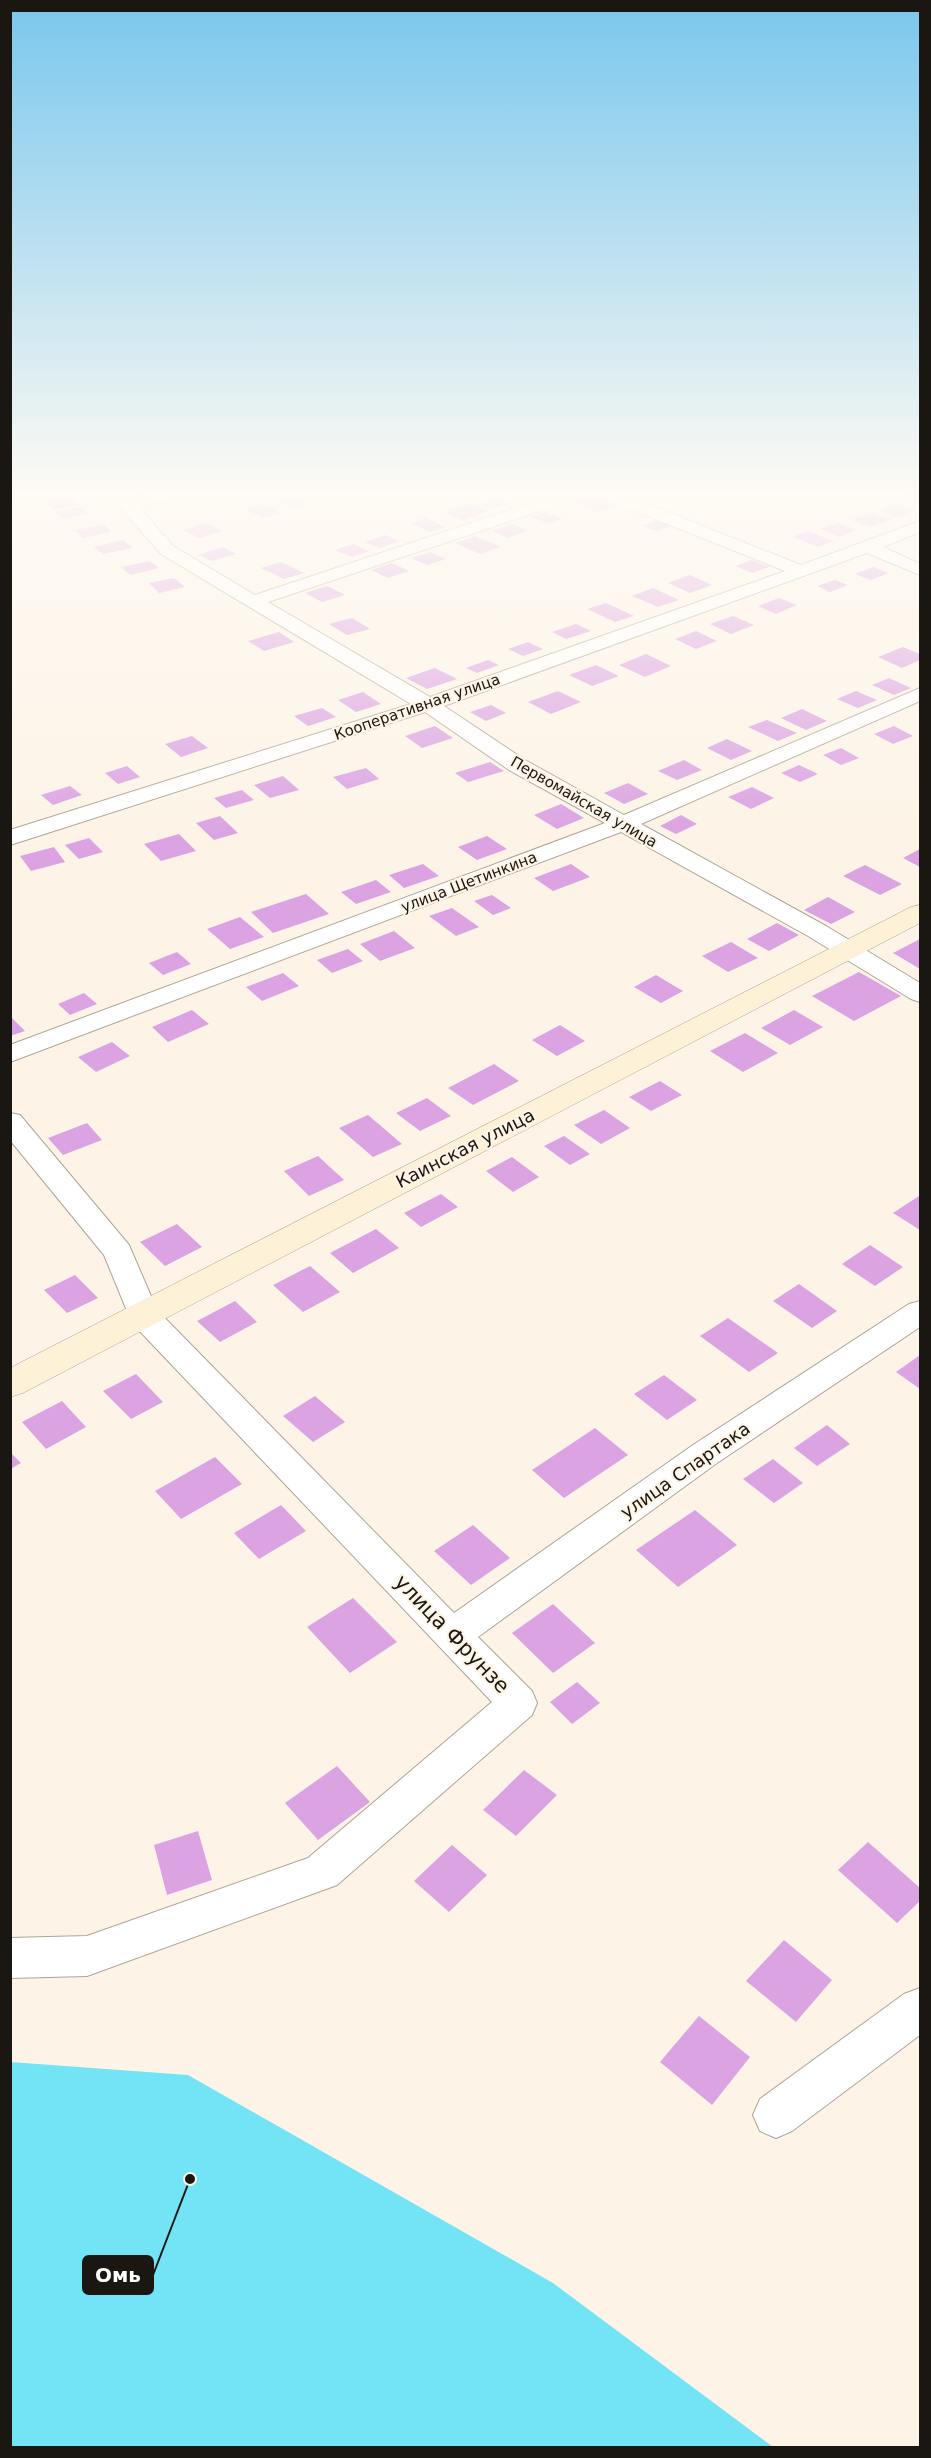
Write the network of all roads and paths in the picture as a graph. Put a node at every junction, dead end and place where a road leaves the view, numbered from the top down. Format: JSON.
{"nodes":[{"id":1,"x":265,"y":607,"type":"edge"},
{"id":2,"x":702,"y":607,"type":"edge"},
{"id":3,"x":921,"y":694,"type":"edge"},
{"id":4,"x":428,"y":705,"type":"junction"},
{"id":5,"x":622,"y":824,"type":"junction"},
{"id":6,"x":10,"y":838,"type":"edge"},
{"id":7,"x":921,"y":914,"type":"edge"},
{"id":8,"x":849,"y":950,"type":"junction"},
{"id":9,"x":921,"y":994,"type":"edge"},
{"id":10,"x":10,"y":1054,"type":"edge"},
{"id":11,"x":10,"y":1121,"type":"edge"},
{"id":12,"x":921,"y":1312,"type":"edge"},
{"id":13,"x":143,"y":1315,"type":"junction"},
{"id":14,"x":10,"y":1384,"type":"edge"},
{"id":15,"x":453,"y":1634,"type":"junction"},
{"id":16,"x":10,"y":1958,"type":"edge"},
{"id":17,"x":921,"y":2009,"type":"edge"},
{"id":18,"x":776,"y":2115,"type":"dead end"}],
"edges":[{"from":1,"to":4,"type":"street","name":"Первомайская улица"},
{"from":2,"to":4,"type":"street","name":"Кооперативная улица"},
{"from":3,"to":5,"type":"street","name":"улица Щетинкина"},
{"from":4,"to":5,"type":"street","name":"Первомайская улица"},
{"from":4,"to":6,"type":"street","name":"Кооперативная улица"},
{"from":5,"to":8,"type":"street","name":"Первомайская улица"},
{"from":5,"to":10,"type":"street","name":"улица Щетинкина"},
{"from":7,"to":8,"type":"main road","name":"Каинская улица"},
{"from":8,"to":9,"type":"street","name":"Первомайская улица"},
{"from":8,"to":13,"type":"main road","name":"Каинская улица"},
{"from":11,"to":13,"type":"street","name":"улица Фрунзе"},
{"from":12,"to":15,"type":"street","name":"улица Спартака"},
{"from":13,"to":14,"type":"main road","name":"Каинская улица"},
{"from":13,"to":15,"type":"street","name":"улица Фрунзе"},
{"from":15,"to":16,"type":"street","name":"улица Фрунзе"},
{"from":17,"to":18,"type":"street"}]}
